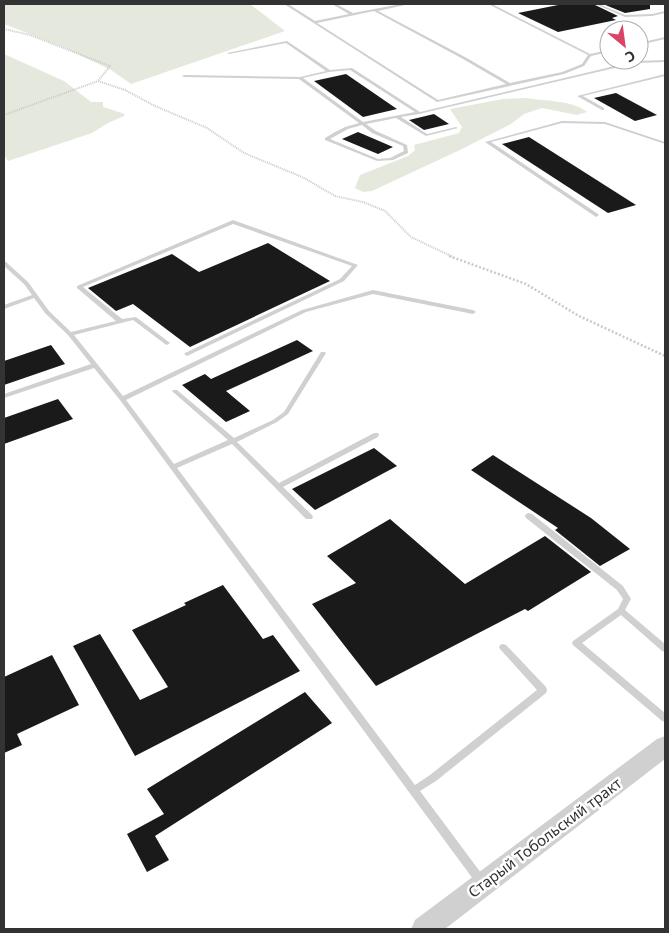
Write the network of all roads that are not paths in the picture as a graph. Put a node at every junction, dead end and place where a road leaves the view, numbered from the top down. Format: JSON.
{"nodes":[{"id":1,"x":286,"y":4,"type":"edge"},
{"id":2,"x":334,"y":4,"type":"edge"},
{"id":3,"x":405,"y":4,"type":"edge"},
{"id":4,"x":490,"y":4,"type":"edge"},
{"id":5,"x":597,"y":4,"type":"edge"},
{"id":6,"x":374,"y":10,"type":"junction"},
{"id":7,"x":665,"y":12,"type":"edge"},
{"id":8,"x":353,"y":15,"type":"junction"},
{"id":9,"x":315,"y":22,"type":"junction"},
{"id":10,"x":665,"y":38,"type":"edge"},
{"id":11,"x":649,"y":42,"type":"edge"},
{"id":12,"x":229,"y":53,"type":"dead end"},
{"id":13,"x":599,"y":53,"type":"edge"},
{"id":14,"x":590,"y":55,"type":"junction"},
{"id":15,"x":665,"y":61,"type":"edge"},
{"id":16,"x":329,"y":71,"type":"junction"},
{"id":17,"x":665,"y":75,"type":"edge"},
{"id":18,"x":184,"y":76,"type":"dead end"},
{"id":19,"x":300,"y":78,"type":"junction"},
{"id":20,"x":510,"y":85,"type":"junction"},
{"id":21,"x":603,"y":109,"type":"dead end"},
{"id":22,"x":419,"y":113,"type":"junction"},
{"id":23,"x":398,"y":117,"type":"junction"},
{"id":24,"x":364,"y":124,"type":"junction"},
{"id":25,"x":456,"y":128,"type":"dead end"},
{"id":26,"x":665,"y":143,"type":"edge"},
{"id":27,"x":596,"y":216,"type":"dead end"},
{"id":28,"x":4,"y":263,"type":"edge"},
{"id":29,"x":35,"y":296,"type":"junction"},
{"id":30,"x":4,"y":307,"type":"edge"},
{"id":31,"x":473,"y":312,"type":"dead end"},
{"id":32,"x":120,"y":321,"type":"junction"},
{"id":33,"x":70,"y":334,"type":"junction"},
{"id":34,"x":167,"y":343,"type":"dead end"},
{"id":35,"x":323,"y":353,"type":"dead end"},
{"id":36,"x":187,"y":354,"type":"dead end"},
{"id":37,"x":95,"y":365,"type":"junction"},
{"id":38,"x":175,"y":391,"type":"dead end"},
{"id":39,"x":4,"y":396,"type":"edge"},
{"id":40,"x":122,"y":399,"type":"junction"},
{"id":41,"x":376,"y":435,"type":"dead end"},
{"id":42,"x":233,"y":441,"type":"junction"},
{"id":43,"x":172,"y":467,"type":"junction"},
{"id":44,"x":278,"y":486,"type":"junction"},
{"id":45,"x":529,"y":516,"type":"dead end"},
{"id":46,"x":309,"y":517,"type":"dead end"},
{"id":47,"x":621,"y":611,"type":"junction"},
{"id":48,"x":503,"y":647,"type":"dead end"},
{"id":49,"x":665,"y":649,"type":"edge"},
{"id":50,"x":665,"y":718,"type":"edge"},
{"id":51,"x":665,"y":746,"type":"edge"},
{"id":52,"x":414,"y":790,"type":"junction"},
{"id":53,"x":484,"y":885,"type":"junction"},
{"id":54,"x":424,"y":929,"type":"edge"}],
"edges":[{"from":1,"to":9,"type":"lane"},
{"from":2,"to":8,"type":"lane"},
{"from":3,"to":6,"type":"lane"},
{"from":4,"to":14,"type":"lane"},
{"from":5,"to":7,"type":"lane"},
{"from":6,"to":8,"type":"lane"},
{"from":6,"to":20,"type":"lane"},
{"from":8,"to":9,"type":"lane"},
{"from":9,"to":20,"type":"lane"},
{"from":10,"to":11,"type":"lane"},
{"from":12,"to":16,"type":"lane"},
{"from":13,"to":14,"type":"lane"},
{"from":14,"to":20,"type":"lane"},
{"from":15,"to":22,"type":"lane"},
{"from":16,"to":19,"type":"lane"},
{"from":16,"to":22,"type":"lane"},
{"from":17,"to":21,"type":"lane"},
{"from":18,"to":19,"type":"lane"},
{"from":19,"to":24,"type":"lane"},
{"from":22,"to":23,"type":"lane"},
{"from":23,"to":24,"type":"lane"},
{"from":23,"to":25,"type":"lane"},
{"from":24,"to":24,"type":"lane"},
{"from":26,"to":27,"type":"lane"},
{"from":28,"to":29,"type":"lane"},
{"from":29,"to":30,"type":"lane"},
{"from":29,"to":33,"type":"lane"},
{"from":31,"to":40,"type":"lane"},
{"from":32,"to":33,"type":"lane"},
{"from":32,"to":34,"type":"lane"},
{"from":32,"to":36,"type":"lane"},
{"from":33,"to":37,"type":"lane"},
{"from":35,"to":42,"type":"lane"},
{"from":37,"to":39,"type":"lane"},
{"from":37,"to":40,"type":"lane"},
{"from":38,"to":42,"type":"lane"},
{"from":40,"to":43,"type":"lane"},
{"from":41,"to":44,"type":"lane"},
{"from":42,"to":43,"type":"lane"},
{"from":42,"to":44,"type":"lane"},
{"from":43,"to":52,"type":"lane"},
{"from":44,"to":46,"type":"lane"},
{"from":45,"to":47,"type":"lane"},
{"from":47,"to":49,"type":"lane"},
{"from":47,"to":50,"type":"lane"},
{"from":48,"to":52,"type":"lane"},
{"from":51,"to":53,"type":"street","name":"Старый Тобольский тракт"},
{"from":52,"to":53,"type":"lane"},
{"from":53,"to":54,"type":"street","name":"Старый Тобольский тракт"}]}
